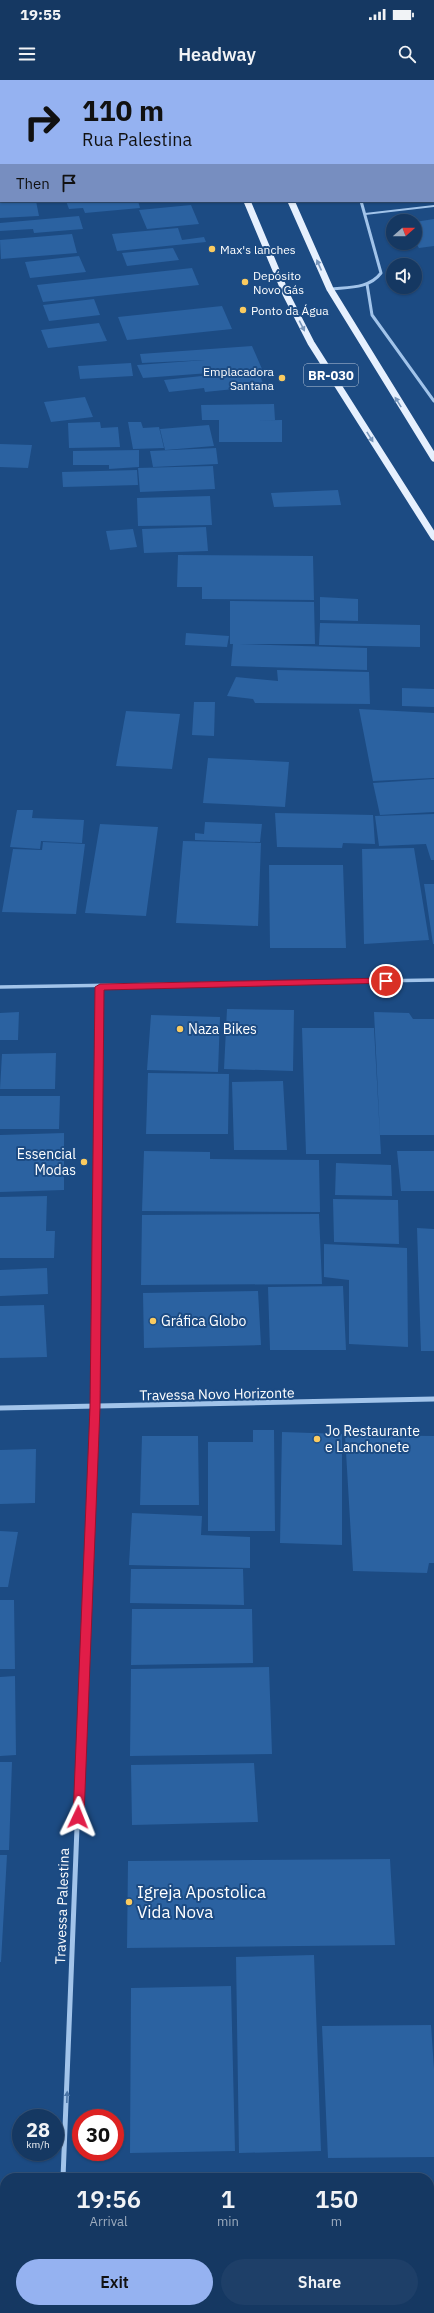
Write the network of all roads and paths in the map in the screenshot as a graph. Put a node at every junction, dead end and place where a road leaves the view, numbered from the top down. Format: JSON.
{"nodes":[{"id":1,"x":247,"y":202,"type":"edge"},
{"id":2,"x":291,"y":202,"type":"edge"},
{"id":3,"x":361,"y":202,"type":"edge"},
{"id":4,"x":434,"y":206,"type":"edge"},
{"id":5,"x":365,"y":214,"type":"junction"},
{"id":6,"x":367,"y":284,"type":"junction"},
{"id":7,"x":330,"y":289,"type":"junction"},
{"id":8,"x":434,"y":401,"type":"edge"},
{"id":9,"x":434,"y":458,"type":"edge"},
{"id":10,"x":434,"y":537,"type":"edge"},
{"id":11,"x":434,"y":980,"type":"edge"},
{"id":12,"x":0,"y":987,"type":"edge"},
{"id":13,"x":100,"y":987,"type":"junction"},
{"id":14,"x":434,"y":1399,"type":"edge"},
{"id":15,"x":95,"y":1407,"type":"junction"},
{"id":16,"x":0,"y":1408,"type":"edge"},
{"id":17,"x":63,"y":2173,"type":"edge"}],
"edges":[{"from":1,"to":10,"type":"main road","number":"BR-030","one_way":true},
{"from":7,"to":2,"type":"main road","number":"BR-030","one_way":true},
{"from":3,"to":5,"type":"street"},
{"from":4,"to":5,"type":"lane"},
{"from":5,"to":6,"type":"street"},
{"from":6,"to":7,"type":"street"},
{"from":6,"to":8,"type":"street"},
{"from":9,"to":7,"type":"main road","number":"BR-030","one_way":true},
{"from":11,"to":13,"type":"street"},
{"from":12,"to":13,"type":"street"},
{"from":13,"to":15,"type":"street","name":"Travessa Palestina"},
{"from":14,"to":15,"type":"street","name":"Travessa Novo Horizonte"},
{"from":15,"to":16,"type":"street","name":"Travessa Novo Horizonte"},
{"from":17,"to":15,"type":"street","name":"Travessa Palestina","one_way":true}]}
